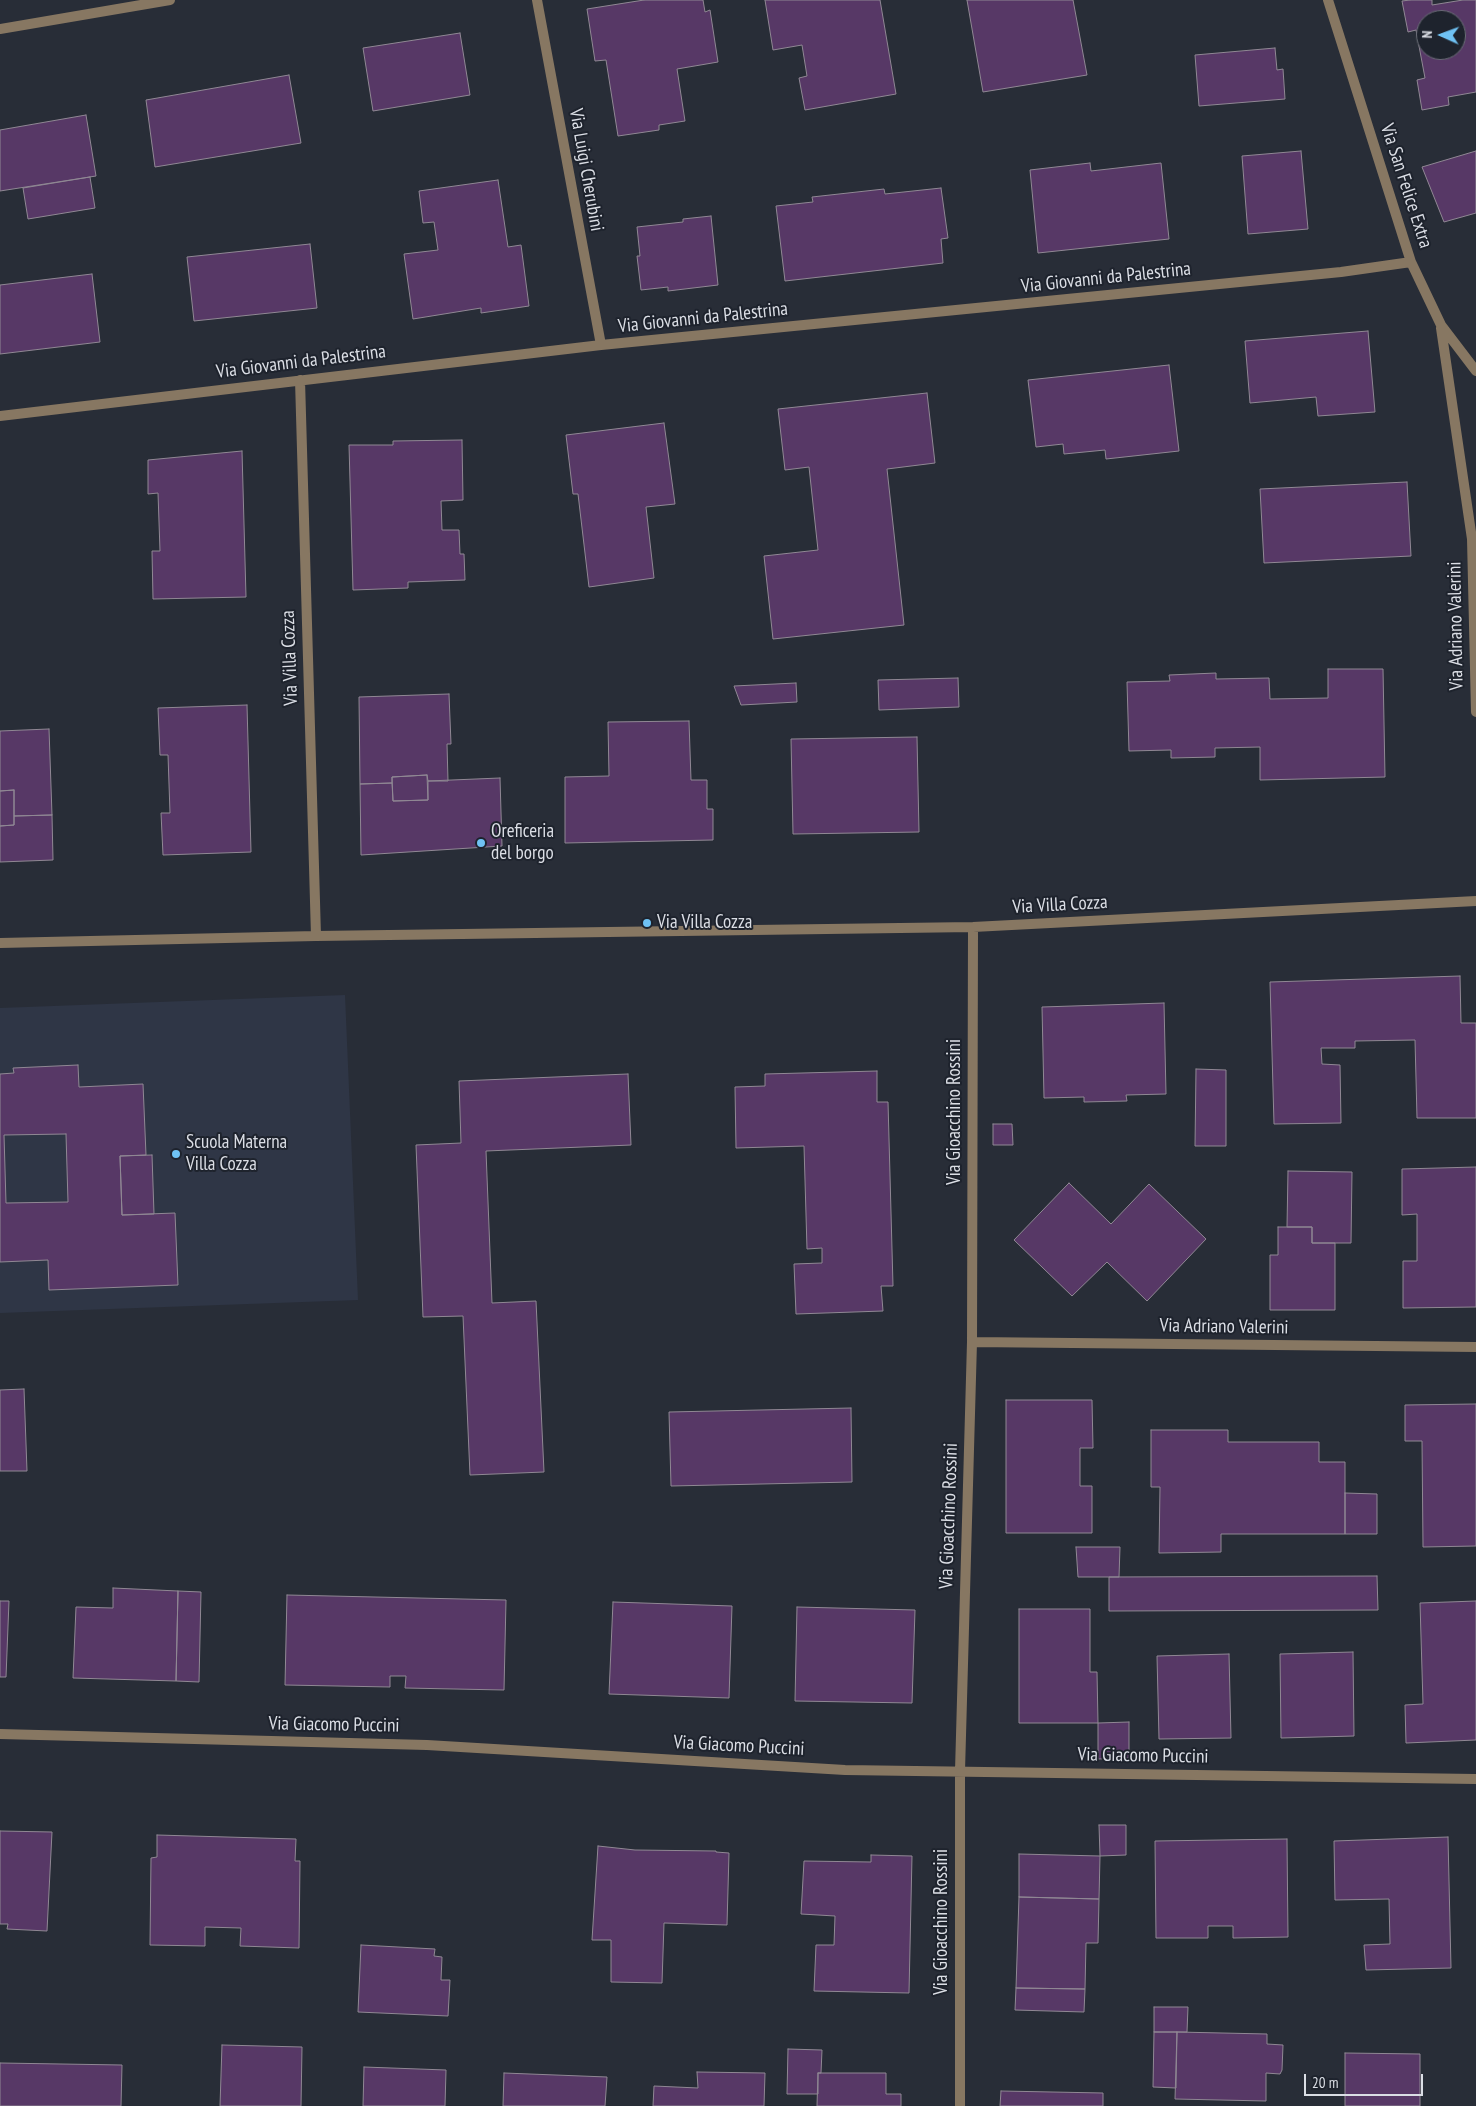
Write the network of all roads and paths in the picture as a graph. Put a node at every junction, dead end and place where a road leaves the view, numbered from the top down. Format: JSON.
{"nodes":[{"id":1,"x":170,"y":0,"type":"edge"},
{"id":2,"x":537,"y":0,"type":"edge"},
{"id":3,"x":1328,"y":0,"type":"edge"},
{"id":4,"x":0,"y":29,"type":"edge"},
{"id":5,"x":1411,"y":262,"type":"junction"},
{"id":6,"x":1441,"y":325,"type":"junction"},
{"id":7,"x":601,"y":346,"type":"junction"},
{"id":8,"x":1476,"y":371,"type":"edge"},
{"id":9,"x":300,"y":380,"type":"junction"},
{"id":10,"x":0,"y":416,"type":"edge"},
{"id":11,"x":1474,"y":534,"type":"edge"},
{"id":12,"x":1476,"y":712,"type":"edge"},
{"id":13,"x":1476,"y":901,"type":"edge"},
{"id":14,"x":973,"y":927,"type":"junction"},
{"id":15,"x":316,"y":936,"type":"junction"},
{"id":16,"x":0,"y":943,"type":"edge"},
{"id":17,"x":972,"y":1342,"type":"junction"},
{"id":18,"x":1476,"y":1348,"type":"edge"},
{"id":19,"x":0,"y":1734,"type":"edge"},
{"id":20,"x":960,"y":1771,"type":"junction"},
{"id":21,"x":1476,"y":1779,"type":"edge"},
{"id":22,"x":960,"y":2106,"type":"edge"}],
"edges":[{"from":1,"to":4,"type":"street"},
{"from":2,"to":7,"type":"street","name":"Via Luigi Cherubini"},
{"from":3,"to":5,"type":"street","name":"Via San Felice Extra"},
{"from":5,"to":6,"type":"street","name":"Via San Felice Extra"},
{"from":5,"to":7,"type":"street","name":"Via Giovanni da Palestrina"},
{"from":6,"to":8,"type":"street","name":"Via San Felice Extra"},
{"from":6,"to":11,"type":"street","name":"Via Adriano Valerini"},
{"from":7,"to":9,"type":"street","name":"Via Giovanni da Palestrina"},
{"from":9,"to":10,"type":"street","name":"Via Giovanni da Palestrina"},
{"from":9,"to":15,"type":"street","name":"Via Villa Cozza"},
{"from":11,"to":12,"type":"street","name":"Via Adriano Valerini"},
{"from":13,"to":14,"type":"street","name":"Via Villa Cozza"},
{"from":14,"to":15,"type":"street","name":"Via Villa Cozza"},
{"from":14,"to":17,"type":"street","name":"Via Gioacchino Rossini"},
{"from":15,"to":16,"type":"street","name":"Via Villa Cozza"},
{"from":17,"to":18,"type":"street","name":"Via Adriano Valerini"},
{"from":17,"to":20,"type":"street","name":"Via Gioacchino Rossini"},
{"from":19,"to":20,"type":"street","name":"Via Giacomo Puccini"},
{"from":20,"to":21,"type":"street","name":"Via Giacomo Puccini"},
{"from":20,"to":22,"type":"street","name":"Via Gioacchino Rossini"}]}
